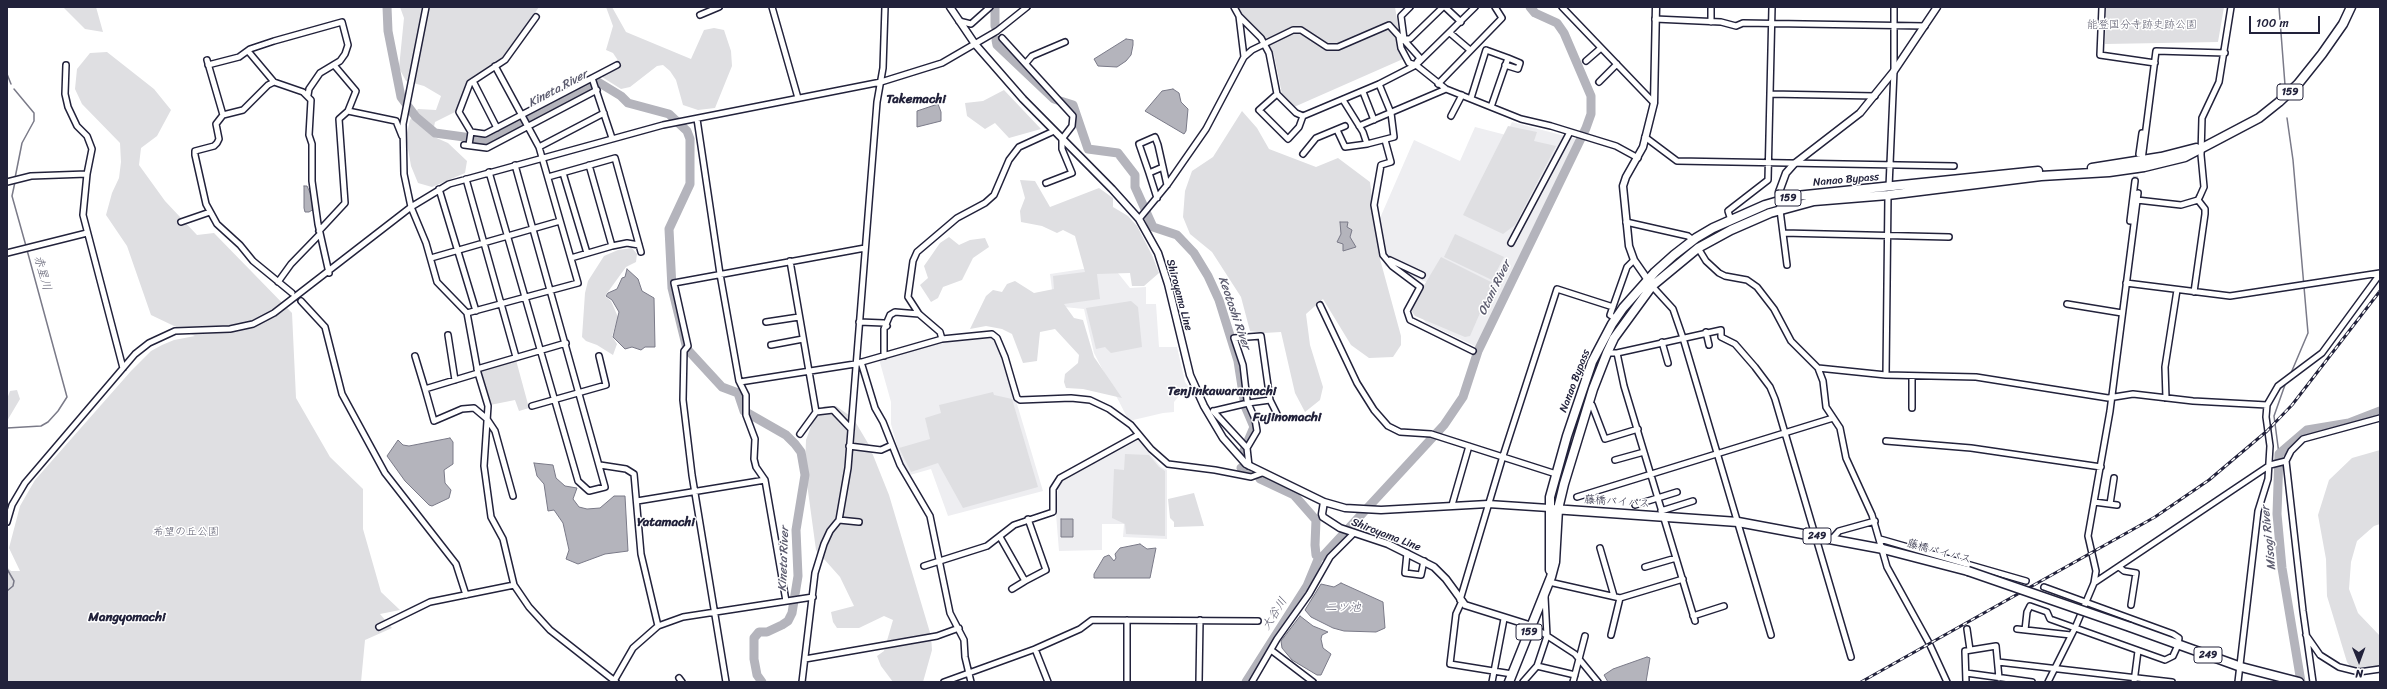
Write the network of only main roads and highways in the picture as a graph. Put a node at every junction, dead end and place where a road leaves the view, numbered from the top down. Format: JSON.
{"nodes":[{"id":1,"x":950,"y":7,"type":"edge"},
{"id":2,"x":1656,"y":7,"type":"edge"},
{"id":3,"x":1937,"y":7,"type":"edge"},
{"id":4,"x":2352,"y":7,"type":"edge"},
{"id":5,"x":2201,"y":147,"type":"junction"},
{"id":6,"x":1889,"y":191,"type":"junction"},
{"id":7,"x":1779,"y":201,"type":"junction"},
{"id":8,"x":1780,"y":210,"type":"junction"},
{"id":9,"x":1650,"y":283,"type":"junction"},
{"id":10,"x":1324,"y":502,"type":"junction"},
{"id":11,"x":1549,"y":508,"type":"junction"},
{"id":12,"x":1558,"y":509,"type":"junction"},
{"id":13,"x":1549,"y":582,"type":"junction"},
{"id":14,"x":1532,"y":626,"type":"junction"},
{"id":15,"x":1509,"y":682,"type":"edge"},
{"id":16,"x":2299,"y":682,"type":"edge"}],
"edges":[{"from":1,"to":10,"type":"main road","name":"Shiroyama Line"},
{"from":2,"to":9,"type":"main road"},
{"from":3,"to":7,"type":"main road"},
{"from":4,"to":5,"type":"highway","name":"Nanao Bypass","number":"159"},
{"from":5,"to":6,"type":"highway","name":"Nanao Bypass","number":"159"},
{"from":5,"to":6,"type":"highway","name":"Nanao Bypass","number":"159"},
{"from":6,"to":7,"type":"highway","name":"Nanao Bypass","number":"159"},
{"from":6,"to":8,"type":"highway","name":"Nanao Bypass","number":"159"},
{"from":7,"to":8,"type":"main road"},
{"from":7,"to":9,"type":"highway","name":"Nanao Bypass","number":"159"},
{"from":8,"to":9,"type":"highway","name":"Nanao Bypass","number":"159"},
{"from":9,"to":11,"type":"highway","name":"Nanao Bypass","number":"159"},
{"from":9,"to":12,"type":"highway","name":"Nanao Bypass","number":"159"},
{"from":10,"to":11,"type":"main road","name":"Shiroyama Line"},
{"from":10,"to":14,"type":"main road","name":"Shiroyama Line"},
{"from":11,"to":12,"type":"highway","number":"249"},
{"from":11,"to":13,"type":"highway","number":"159"},
{"from":12,"to":13,"type":"highway","number":"159"},
{"from":12,"to":16,"type":"highway","name":"藤橋バイパス","number":"249","bridge":true},
{"from":13,"to":14,"type":"highway","number":"159"},
{"from":14,"to":15,"type":"highway","number":"159"}]}
